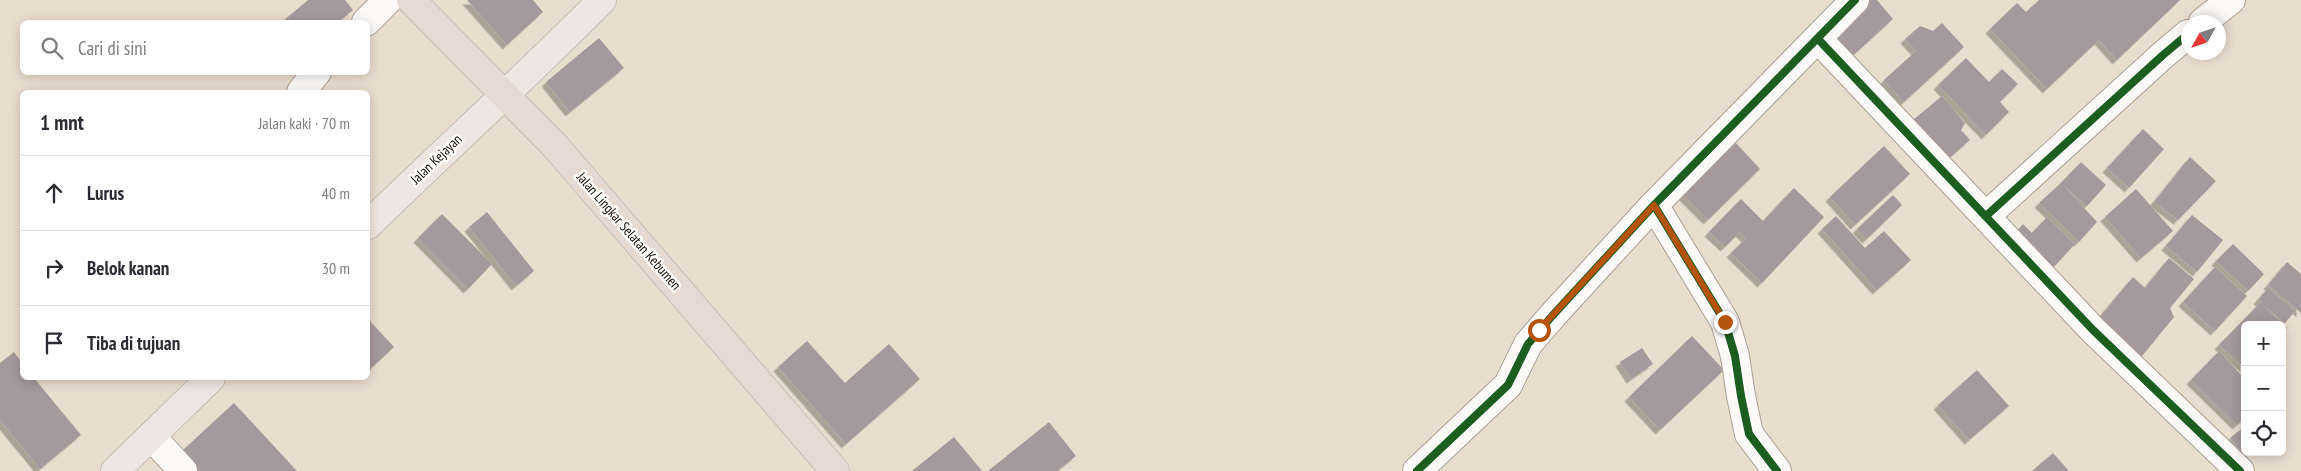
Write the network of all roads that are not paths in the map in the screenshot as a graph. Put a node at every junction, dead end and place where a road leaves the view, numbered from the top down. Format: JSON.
{"nodes":[{"id":1,"x":388,"y":0,"type":"edge"},
{"id":2,"x":411,"y":0,"type":"edge"},
{"id":3,"x":602,"y":0,"type":"edge"},
{"id":4,"x":1855,"y":0,"type":"edge"},
{"id":5,"x":2231,"y":0,"type":"edge"},
{"id":6,"x":2212,"y":15,"type":"edge"},
{"id":7,"x":368,"y":20,"type":"edge"},
{"id":8,"x":1818,"y":40,"type":"junction"},
{"id":9,"x":2181,"y":40,"type":"edge"},
{"id":10,"x":315,"y":75,"type":"edge"},
{"id":11,"x":303,"y":90,"type":"edge"},
{"id":12,"x":505,"y":94,"type":"junction"},
{"id":13,"x":1654,"y":205,"type":"junction"},
{"id":14,"x":1986,"y":216,"type":"junction"},
{"id":15,"x":370,"y":223,"type":"edge"},
{"id":16,"x":209,"y":380,"type":"edge"},
{"id":17,"x":151,"y":436,"type":"junction"},
{"id":18,"x":115,"y":471,"type":"edge"},
{"id":19,"x":183,"y":471,"type":"edge"},
{"id":20,"x":835,"y":471,"type":"edge"},
{"id":21,"x":1417,"y":471,"type":"edge"},
{"id":22,"x":1777,"y":471,"type":"edge"},
{"id":23,"x":2240,"y":471,"type":"edge"}],
"edges":[{"from":1,"to":7,"type":"street"},
{"from":2,"to":12,"type":"highway","name":"Jalan Lingkar Selatan Kebumen"},
{"from":3,"to":12,"type":"main road","name":"Jalan Kejayan"},
{"from":4,"to":8,"type":"street"},
{"from":5,"to":6,"type":"street"},
{"from":8,"to":13,"type":"street"},
{"from":8,"to":14,"type":"street"},
{"from":9,"to":14,"type":"street"},
{"from":10,"to":11,"type":"street"},
{"from":12,"to":15,"type":"main road","name":"Jalan Kejayan"},
{"from":12,"to":20,"type":"highway","name":"Jalan Lingkar Selatan Kebumen"},
{"from":13,"to":21,"type":"street"},
{"from":13,"to":22,"type":"street"},
{"from":14,"to":23,"type":"street"},
{"from":16,"to":17,"type":"main road"},
{"from":17,"to":18,"type":"main road"},
{"from":17,"to":19,"type":"street"}]}
